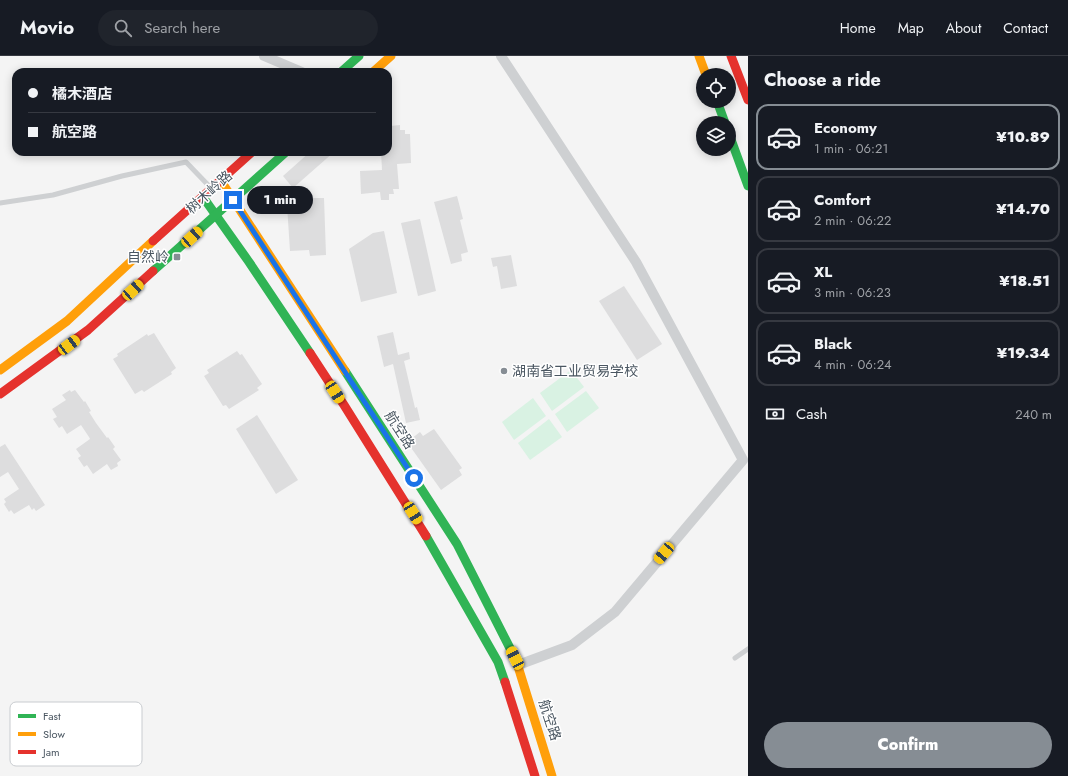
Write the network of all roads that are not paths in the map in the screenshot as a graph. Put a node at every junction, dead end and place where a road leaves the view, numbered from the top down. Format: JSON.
{"nodes":[{"id":1,"x":264,"y":56,"type":"edge"},
{"id":2,"x":359,"y":56,"type":"edge"},
{"id":3,"x":391,"y":56,"type":"edge"},
{"id":4,"x":501,"y":56,"type":"edge"},
{"id":5,"x":699,"y":56,"type":"edge"},
{"id":6,"x":732,"y":56,"type":"edge"},
{"id":7,"x":292,"y":68,"type":"edge"},
{"id":8,"x":346,"y":68,"type":"edge"},
{"id":9,"x":378,"y":68,"type":"edge"},
{"id":10,"x":703,"y":68,"type":"edge"},
{"id":11,"x":748,"y":100,"type":"edge"},
{"id":12,"x":736,"y":153,"type":"edge"},
{"id":13,"x":248,"y":156,"type":"edge"},
{"id":14,"x":282,"y":156,"type":"edge"},
{"id":15,"x":220,"y":181,"type":"junction"},
{"id":16,"x":748,"y":186,"type":"edge"},
{"id":17,"x":212,"y":190,"type":"junction"},
{"id":18,"x":203,"y":197,"type":"junction"},
{"id":19,"x":233,"y":200,"type":"junction"},
{"id":20,"x":0,"y":202,"type":"edge"},
{"id":21,"x":216,"y":216,"type":"junction"},
{"id":22,"x":0,"y":370,"type":"edge"},
{"id":23,"x":0,"y":394,"type":"edge"},
{"id":24,"x":748,"y":649,"type":"edge"},
{"id":25,"x":735,"y":658,"type":"dead end"},
{"id":26,"x":498,"y":662,"type":"junction"},
{"id":27,"x":516,"y":662,"type":"junction"},
{"id":28,"x":536,"y":776,"type":"edge"},
{"id":29,"x":552,"y":776,"type":"edge"}],
"edges":[{"from":1,"to":7,"type":"street"},
{"from":2,"to":8,"type":"street"},
{"from":3,"to":9,"type":"street"},
{"from":4,"to":27,"type":"street"},
{"from":5,"to":10,"type":"street"},
{"from":6,"to":11,"type":"street"},
{"from":12,"to":16,"type":"street"},
{"from":13,"to":15,"type":"street","name":"树木岭路"},
{"from":14,"to":19,"type":"street","name":"树木岭路"},
{"from":15,"to":17,"type":"street","name":"树木岭路"},
{"from":15,"to":19,"type":"street","name":"航空路"},
{"from":17,"to":18,"type":"street","name":"树木岭路"},
{"from":17,"to":20,"type":"lane"},
{"from":18,"to":21,"type":"street"},
{"from":18,"to":22,"type":"street","name":"树木岭路"},
{"from":19,"to":21,"type":"street","name":"树木岭路"},
{"from":19,"to":27,"type":"street","name":"航空路"},
{"from":21,"to":23,"type":"street","name":"树木岭路"},
{"from":21,"to":26,"type":"street"},
{"from":24,"to":25,"type":"lane"},
{"from":26,"to":27,"type":"street"},
{"from":26,"to":28,"type":"street"},
{"from":27,"to":29,"type":"street","name":"航空路"}]}
